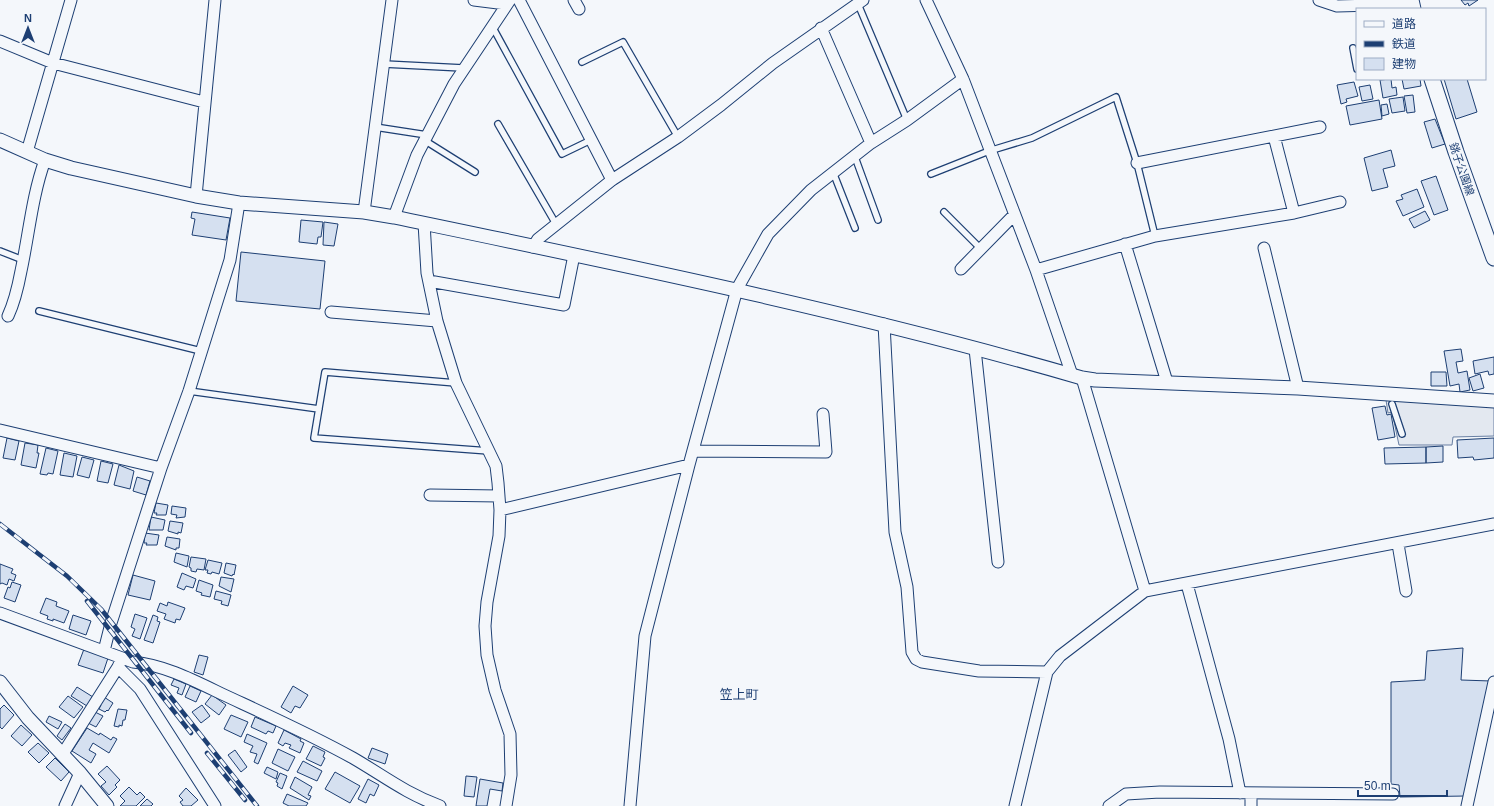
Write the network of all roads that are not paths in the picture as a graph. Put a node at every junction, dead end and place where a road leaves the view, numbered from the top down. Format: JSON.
{"nodes":[{"id":1,"x":71,"y":0,"type":"edge"},
{"id":2,"x":215,"y":0,"type":"edge"},
{"id":3,"x":392,"y":0,"type":"edge"},
{"id":4,"x":474,"y":0,"type":"edge"},
{"id":5,"x":519,"y":0,"type":"edge"},
{"id":6,"x":926,"y":0,"type":"edge"},
{"id":7,"x":1319,"y":0,"type":"edge"},
{"id":8,"x":508,"y":2,"type":"edge"},
{"id":9,"x":861,"y":2,"type":"edge"},
{"id":10,"x":1412,"y":4,"type":"edge"},
{"id":11,"x":845,"y":5,"type":"edge"},
{"id":12,"x":491,"y":26,"type":"junction"},
{"id":13,"x":821,"y":28,"type":"junction"},
{"id":14,"x":0,"y":41,"type":"edge"},
{"id":15,"x":1353,"y":48,"type":"dead end"},
{"id":16,"x":582,"y":62,"type":"dead end"},
{"id":17,"x":53,"y":63,"type":"junction"},
{"id":18,"x":384,"y":64,"type":"junction"},
{"id":19,"x":1356,"y":64,"type":"edge"},
{"id":20,"x":463,"y":68,"type":"junction"},
{"id":21,"x":963,"y":79,"type":"junction"},
{"id":22,"x":1432,"y":80,"type":"edge"},
{"id":23,"x":204,"y":102,"type":"junction"},
{"id":24,"x":907,"y":120,"type":"junction"},
{"id":25,"x":498,"y":124,"type":"dead end"},
{"id":26,"x":375,"y":127,"type":"junction"},
{"id":27,"x":1320,"y":127,"type":"dead end"},
{"id":28,"x":1274,"y":136,"type":"junction"},
{"id":29,"x":678,"y":137,"type":"junction"},
{"id":30,"x":426,"y":138,"type":"junction"},
{"id":31,"x":0,"y":140,"type":"edge"},
{"id":32,"x":591,"y":140,"type":"junction"},
{"id":33,"x":871,"y":143,"type":"junction"},
{"id":34,"x":989,"y":151,"type":"junction"},
{"id":35,"x":27,"y":152,"type":"junction"},
{"id":36,"x":855,"y":157,"type":"junction"},
{"id":37,"x":45,"y":160,"type":"junction"},
{"id":38,"x":1137,"y":164,"type":"junction"},
{"id":39,"x":475,"y":172,"type":"dead end"},
{"id":40,"x":833,"y":172,"type":"junction"},
{"id":41,"x":931,"y":174,"type":"dead end"},
{"id":42,"x":612,"y":180,"type":"junction"},
{"id":43,"x":196,"y":196,"type":"junction"},
{"id":44,"x":1340,"y":202,"type":"dead end"},
{"id":45,"x":239,"y":203,"type":"junction"},
{"id":46,"x":364,"y":212,"type":"junction"},
{"id":47,"x":944,"y":212,"type":"dead end"},
{"id":48,"x":1294,"y":213,"type":"junction"},
{"id":49,"x":1014,"y":215,"type":"junction"},
{"id":50,"x":394,"y":217,"type":"junction"},
{"id":51,"x":878,"y":220,"type":"dead end"},
{"id":52,"x":424,"y":223,"type":"junction"},
{"id":53,"x":556,"y":224,"type":"junction"},
{"id":54,"x":855,"y":228,"type":"dead end"},
{"id":55,"x":1155,"y":236,"type":"junction"},
{"id":56,"x":1491,"y":239,"type":"edge"},
{"id":57,"x":1125,"y":244,"type":"junction"},
{"id":58,"x":533,"y":247,"type":"junction"},
{"id":59,"x":1264,"y":248,"type":"dead end"},
{"id":60,"x":981,"y":249,"type":"junction"},
{"id":61,"x":0,"y":251,"type":"edge"},
{"id":62,"x":574,"y":255,"type":"junction"},
{"id":63,"x":1494,"y":258,"type":"edge"},
{"id":64,"x":23,"y":260,"type":"junction"},
{"id":65,"x":961,"y":269,"type":"dead end"},
{"id":66,"x":1036,"y":270,"type":"junction"},
{"id":67,"x":429,"y":281,"type":"junction"},
{"id":68,"x":737,"y":289,"type":"junction"},
{"id":69,"x":39,"y":311,"type":"dead end"},
{"id":70,"x":331,"y":312,"type":"dead end"},
{"id":71,"x":8,"y":316,"type":"dead end"},
{"id":72,"x":437,"y":321,"type":"junction"},
{"id":73,"x":884,"y":324,"type":"junction"},
{"id":74,"x":975,"y":349,"type":"junction"},
{"id":75,"x":201,"y":351,"type":"junction"},
{"id":76,"x":1077,"y":376,"type":"junction"},
{"id":77,"x":1167,"y":382,"type":"junction"},
{"id":78,"x":456,"y":383,"type":"junction"},
{"id":79,"x":1298,"y":388,"type":"junction"},
{"id":80,"x":189,"y":391,"type":"junction"},
{"id":81,"x":1494,"y":401,"type":"edge"},
{"id":82,"x":1392,"y":404,"type":"dead end"},
{"id":83,"x":319,"y":409,"type":"junction"},
{"id":84,"x":823,"y":414,"type":"dead end"},
{"id":85,"x":0,"y":430,"type":"edge"},
{"id":86,"x":1402,"y":434,"type":"dead end"},
{"id":87,"x":489,"y":451,"type":"junction"},
{"id":88,"x":693,"y":451,"type":"junction"},
{"id":89,"x":688,"y":465,"type":"junction"},
{"id":90,"x":161,"y":468,"type":"junction"},
{"id":91,"x":430,"y":495,"type":"dead end"},
{"id":92,"x":499,"y":496,"type":"junction"},
{"id":93,"x":500,"y":510,"type":"junction"},
{"id":94,"x":1494,"y":524,"type":"edge"},
{"id":95,"x":1398,"y":544,"type":"junction"},
{"id":96,"x":998,"y":562,"type":"dead end"},
{"id":97,"x":1187,"y":584,"type":"junction"},
{"id":98,"x":1145,"y":591,"type":"junction"},
{"id":99,"x":1406,"y":591,"type":"dead end"},
{"id":100,"x":0,"y":613,"type":"edge"},
{"id":101,"x":104,"y":651,"type":"junction"},
{"id":102,"x":120,"y":662,"type":"junction"},
{"id":103,"x":1047,"y":672,"type":"junction"},
{"id":104,"x":0,"y":682,"type":"edge"},
{"id":105,"x":1494,"y":682,"type":"edge"},
{"id":106,"x":62,"y":755,"type":"junction"},
{"id":107,"x":80,"y":774,"type":"junction"},
{"id":108,"x":1245,"y":793,"type":"junction"},
{"id":109,"x":1393,"y":794,"type":"dead end"},
{"id":110,"x":65,"y":806,"type":"edge"},
{"id":111,"x":106,"y":806,"type":"edge"},
{"id":112,"x":215,"y":806,"type":"edge"},
{"id":113,"x":440,"y":806,"type":"edge"},
{"id":114,"x":506,"y":806,"type":"edge"},
{"id":115,"x":630,"y":806,"type":"edge"},
{"id":116,"x":1014,"y":806,"type":"edge"},
{"id":117,"x":1109,"y":806,"type":"edge"},
{"id":118,"x":1251,"y":806,"type":"edge"},
{"id":119,"x":1467,"y":806,"type":"edge"}],
"edges":[{"from":1,"to":17,"type":"street"},
{"from":2,"to":23,"type":"street"},
{"from":3,"to":18,"type":"street"},
{"from":4,"to":8,"type":"street"},
{"from":5,"to":32,"type":"street"},
{"from":6,"to":21,"type":"street"},
{"from":7,"to":10,"type":"street"},
{"from":8,"to":12,"type":"street"},
{"from":9,"to":11,"type":"street"},
{"from":9,"to":24,"type":"lane"},
{"from":11,"to":13,"type":"street"},
{"from":12,"to":20,"type":"street"},
{"from":12,"to":32,"type":"lane"},
{"from":13,"to":29,"type":"street"},
{"from":13,"to":33,"type":"street"},
{"from":14,"to":17,"type":"street"},
{"from":15,"to":19,"type":"lane"},
{"from":16,"to":29,"type":"lane"},
{"from":17,"to":23,"type":"street"},
{"from":17,"to":35,"type":"street"},
{"from":18,"to":20,"type":"lane"},
{"from":18,"to":26,"type":"street"},
{"from":20,"to":30,"type":"street"},
{"from":21,"to":24,"type":"street"},
{"from":21,"to":34,"type":"street"},
{"from":22,"to":56,"type":"main road","name":"銚子公園線"},
{"from":23,"to":43,"type":"street"},
{"from":24,"to":33,"type":"street"},
{"from":25,"to":53,"type":"lane"},
{"from":26,"to":30,"type":"lane"},
{"from":26,"to":46,"type":"street"},
{"from":27,"to":28,"type":"street"},
{"from":28,"to":38,"type":"street"},
{"from":28,"to":48,"type":"street"},
{"from":29,"to":42,"type":"street"},
{"from":30,"to":39,"type":"lane"},
{"from":30,"to":50,"type":"street"},
{"from":31,"to":35,"type":"street"},
{"from":32,"to":42,"type":"street"},
{"from":33,"to":36,"type":"street"},
{"from":34,"to":38,"type":"lane"},
{"from":34,"to":41,"type":"lane"},
{"from":34,"to":49,"type":"street"},
{"from":35,"to":37,"type":"street"},
{"from":36,"to":40,"type":"street"},
{"from":36,"to":51,"type":"lane"},
{"from":37,"to":43,"type":"street"},
{"from":37,"to":64,"type":"street"},
{"from":38,"to":55,"type":"lane"},
{"from":40,"to":54,"type":"lane"},
{"from":40,"to":68,"type":"street"},
{"from":42,"to":53,"type":"street"},
{"from":43,"to":45,"type":"street"},
{"from":44,"to":48,"type":"street"},
{"from":45,"to":46,"type":"street"},
{"from":45,"to":75,"type":"street"},
{"from":46,"to":50,"type":"street"},
{"from":47,"to":60,"type":"lane"},
{"from":48,"to":55,"type":"street"},
{"from":49,"to":60,"type":"street"},
{"from":49,"to":66,"type":"street"},
{"from":50,"to":52,"type":"street"},
{"from":52,"to":58,"type":"street"},
{"from":52,"to":67,"type":"street"},
{"from":53,"to":58,"type":"street"},
{"from":55,"to":57,"type":"street"},
{"from":56,"to":63,"type":"main road","name":"銚子公園線"},
{"from":57,"to":66,"type":"street"},
{"from":57,"to":77,"type":"street"},
{"from":58,"to":62,"type":"street"},
{"from":59,"to":79,"type":"street"},
{"from":60,"to":65,"type":"street"},
{"from":61,"to":64,"type":"lane"},
{"from":62,"to":67,"type":"street"},
{"from":62,"to":68,"type":"street"},
{"from":64,"to":71,"type":"street"},
{"from":66,"to":76,"type":"street"},
{"from":67,"to":72,"type":"street"},
{"from":68,"to":73,"type":"street"},
{"from":68,"to":88,"type":"street"},
{"from":69,"to":75,"type":"lane"},
{"from":70,"to":72,"type":"street"},
{"from":72,"to":78,"type":"street"},
{"from":73,"to":74,"type":"street"},
{"from":73,"to":103,"type":"street"},
{"from":74,"to":76,"type":"street"},
{"from":74,"to":96,"type":"street"},
{"from":75,"to":80,"type":"street"},
{"from":76,"to":77,"type":"street"},
{"from":76,"to":98,"type":"street"},
{"from":77,"to":79,"type":"street"},
{"from":78,"to":83,"type":"lane"},
{"from":78,"to":87,"type":"street"},
{"from":79,"to":81,"type":"street"},
{"from":80,"to":83,"type":"lane"},
{"from":80,"to":90,"type":"street"},
{"from":82,"to":86,"type":"lane"},
{"from":83,"to":87,"type":"lane"},
{"from":84,"to":88,"type":"street"},
{"from":85,"to":90,"type":"street"},
{"from":87,"to":92,"type":"street"},
{"from":88,"to":89,"type":"street"},
{"from":89,"to":93,"type":"street"},
{"from":89,"to":115,"type":"street"},
{"from":90,"to":101,"type":"street"},
{"from":91,"to":92,"type":"street"},
{"from":92,"to":93,"type":"street"},
{"from":93,"to":114,"type":"street"},
{"from":94,"to":95,"type":"street"},
{"from":95,"to":97,"type":"street"},
{"from":95,"to":99,"type":"street"},
{"from":97,"to":98,"type":"street"},
{"from":97,"to":108,"type":"street"},
{"from":98,"to":103,"type":"street"},
{"from":100,"to":101,"type":"street"},
{"from":101,"to":102,"type":"street"},
{"from":102,"to":106,"type":"street"},
{"from":102,"to":112,"type":"street"},
{"from":102,"to":113,"type":"street"},
{"from":103,"to":116,"type":"street"},
{"from":104,"to":106,"type":"street"},
{"from":105,"to":119,"type":"street"},
{"from":106,"to":107,"type":"street"},
{"from":107,"to":110,"type":"street"},
{"from":107,"to":111,"type":"street"},
{"from":108,"to":109,"type":"street"},
{"from":108,"to":117,"type":"street"},
{"from":108,"to":118,"type":"street"}]}
